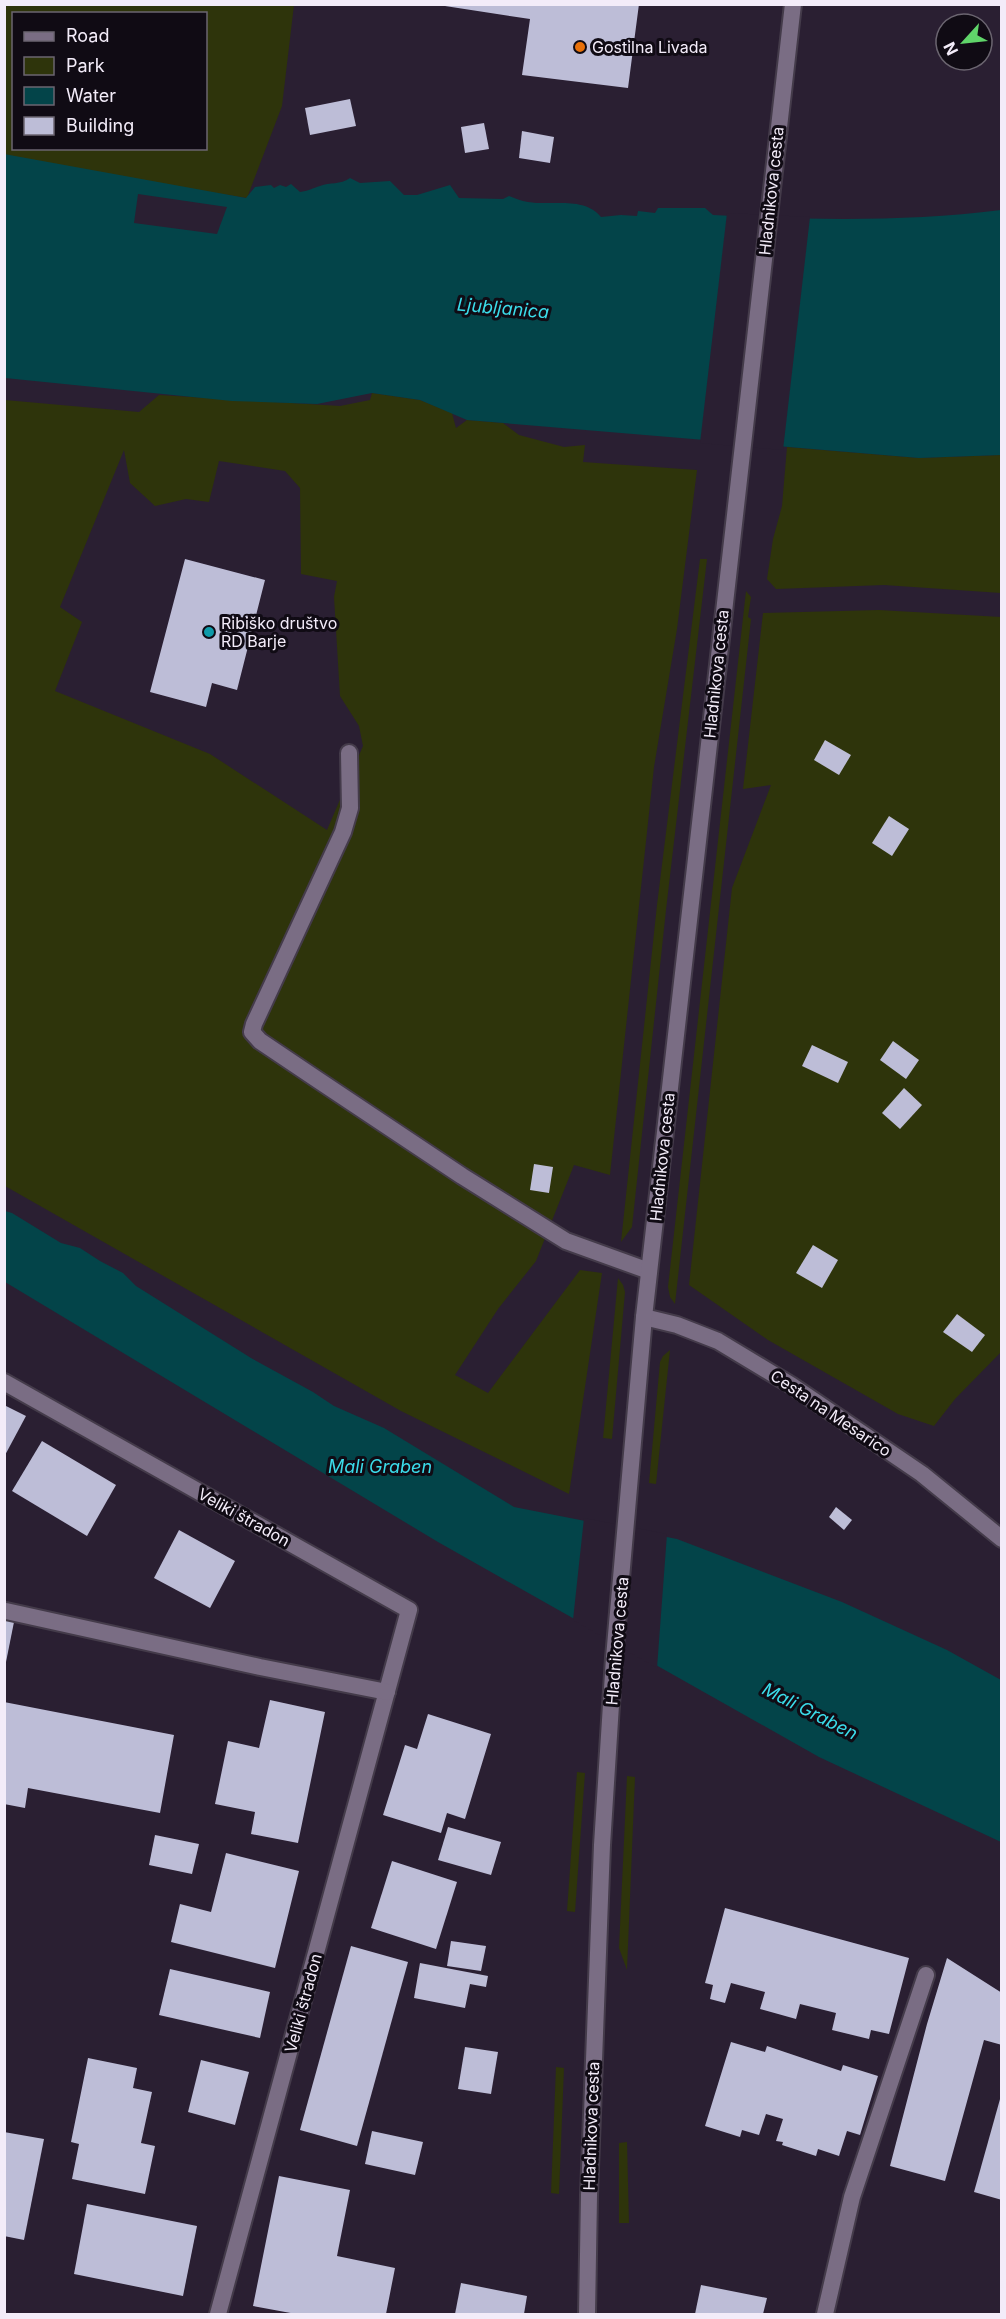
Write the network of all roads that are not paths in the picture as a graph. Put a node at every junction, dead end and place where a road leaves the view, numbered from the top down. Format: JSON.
{"nodes":[{"id":1,"x":793,"y":4,"type":"edge"},
{"id":2,"x":349,"y":753,"type":"dead end"},
{"id":3,"x":649,"y":1271,"type":"junction"},
{"id":4,"x":644,"y":1317,"type":"junction"},
{"id":5,"x":4,"y":1382,"type":"edge"},
{"id":6,"x":1002,"y":1539,"type":"edge"},
{"id":7,"x":6,"y":1611,"type":"dead end"},
{"id":8,"x":387,"y":1692,"type":"junction"},
{"id":9,"x":926,"y":1975,"type":"dead end"},
{"id":10,"x":218,"y":2314,"type":"edge"},
{"id":11,"x":587,"y":2314,"type":"edge"},
{"id":12,"x":825,"y":2314,"type":"edge"}],
"edges":[{"from":1,"to":3,"type":"main road","name":"Hladnikova cesta"},
{"from":2,"to":3,"type":"main road"},
{"from":3,"to":4,"type":"main road","name":"Hladnikova cesta"},
{"from":4,"to":6,"type":"main road","name":"Cesta na Mesarico"},
{"from":4,"to":11,"type":"main road","name":"Hladnikova cesta"},
{"from":5,"to":8,"type":"main road","name":"Veliki štradon"},
{"from":7,"to":8,"type":"main road"},
{"from":8,"to":10,"type":"main road","name":"Veliki štradon"},
{"from":9,"to":12,"type":"main road"}]}
